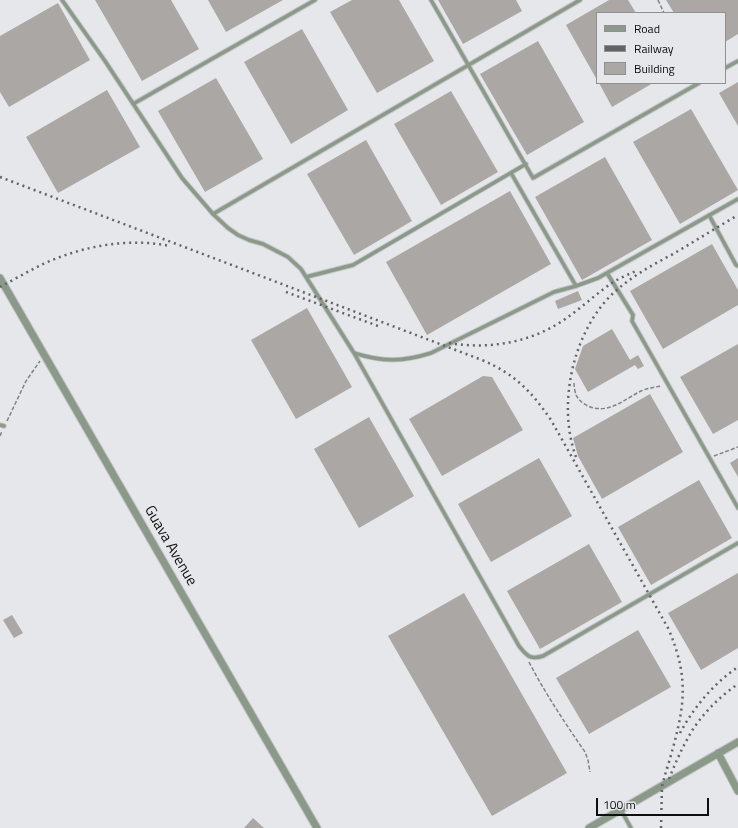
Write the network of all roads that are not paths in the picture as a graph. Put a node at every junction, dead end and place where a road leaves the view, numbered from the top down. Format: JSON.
{"nodes":[{"id":1,"x":62,"y":0,"type":"edge"},
{"id":2,"x":315,"y":0,"type":"edge"},
{"id":3,"x":431,"y":0,"type":"edge"},
{"id":4,"x":580,"y":0,"type":"edge"},
{"id":5,"x":738,"y":61,"type":"edge"},
{"id":6,"x":469,"y":65,"type":"junction"},
{"id":7,"x":726,"y":67,"type":"edge"},
{"id":8,"x":697,"y":84,"type":"edge"},
{"id":9,"x":133,"y":104,"type":"junction"},
{"id":10,"x":526,"y":164,"type":"junction"},
{"id":11,"x":511,"y":173,"type":"junction"},
{"id":12,"x":738,"y":199,"type":"edge"},
{"id":13,"x":213,"y":214,"type":"junction"},
{"id":14,"x":709,"y":216,"type":"junction"},
{"id":15,"x":738,"y":266,"type":"edge"},
{"id":16,"x":607,"y":273,"type":"junction"},
{"id":17,"x":306,"y":277,"type":"junction"},
{"id":18,"x":0,"y":278,"type":"edge"},
{"id":19,"x":576,"y":286,"type":"junction"},
{"id":20,"x":354,"y":353,"type":"junction"},
{"id":21,"x":738,"y":508,"type":"edge"},
{"id":22,"x":738,"y":543,"type":"edge"},
{"id":23,"x":738,"y":742,"type":"edge"},
{"id":24,"x":718,"y":754,"type":"junction"},
{"id":25,"x":738,"y":791,"type":"edge"},
{"id":26,"x":621,"y":810,"type":"junction"},
{"id":27,"x":317,"y":828,"type":"edge"},
{"id":28,"x":589,"y":828,"type":"edge"},
{"id":29,"x":631,"y":828,"type":"edge"}],
"edges":[{"from":1,"to":9,"type":"lane"},
{"from":2,"to":9,"type":"lane"},
{"from":3,"to":6,"type":"lane"},
{"from":4,"to":6,"type":"lane"},
{"from":5,"to":7,"type":"lane"},
{"from":6,"to":10,"type":"lane"},
{"from":6,"to":13,"type":"lane"},
{"from":8,"to":10,"type":"lane"},
{"from":9,"to":13,"type":"lane"},
{"from":10,"to":11,"type":"lane"},
{"from":11,"to":17,"type":"lane"},
{"from":11,"to":19,"type":"lane"},
{"from":12,"to":14,"type":"lane"},
{"from":13,"to":17,"type":"lane"},
{"from":14,"to":15,"type":"lane"},
{"from":14,"to":16,"type":"lane"},
{"from":16,"to":19,"type":"lane"},
{"from":16,"to":21,"type":"lane"},
{"from":17,"to":20,"type":"lane"},
{"from":18,"to":27,"type":"street","name":"Guava Avenue"},
{"from":19,"to":20,"type":"lane"},
{"from":20,"to":22,"type":"lane"},
{"from":23,"to":24,"type":"street"},
{"from":24,"to":25,"type":"street"},
{"from":24,"to":26,"type":"street"},
{"from":26,"to":28,"type":"street"},
{"from":26,"to":29,"type":"lane"}]}
